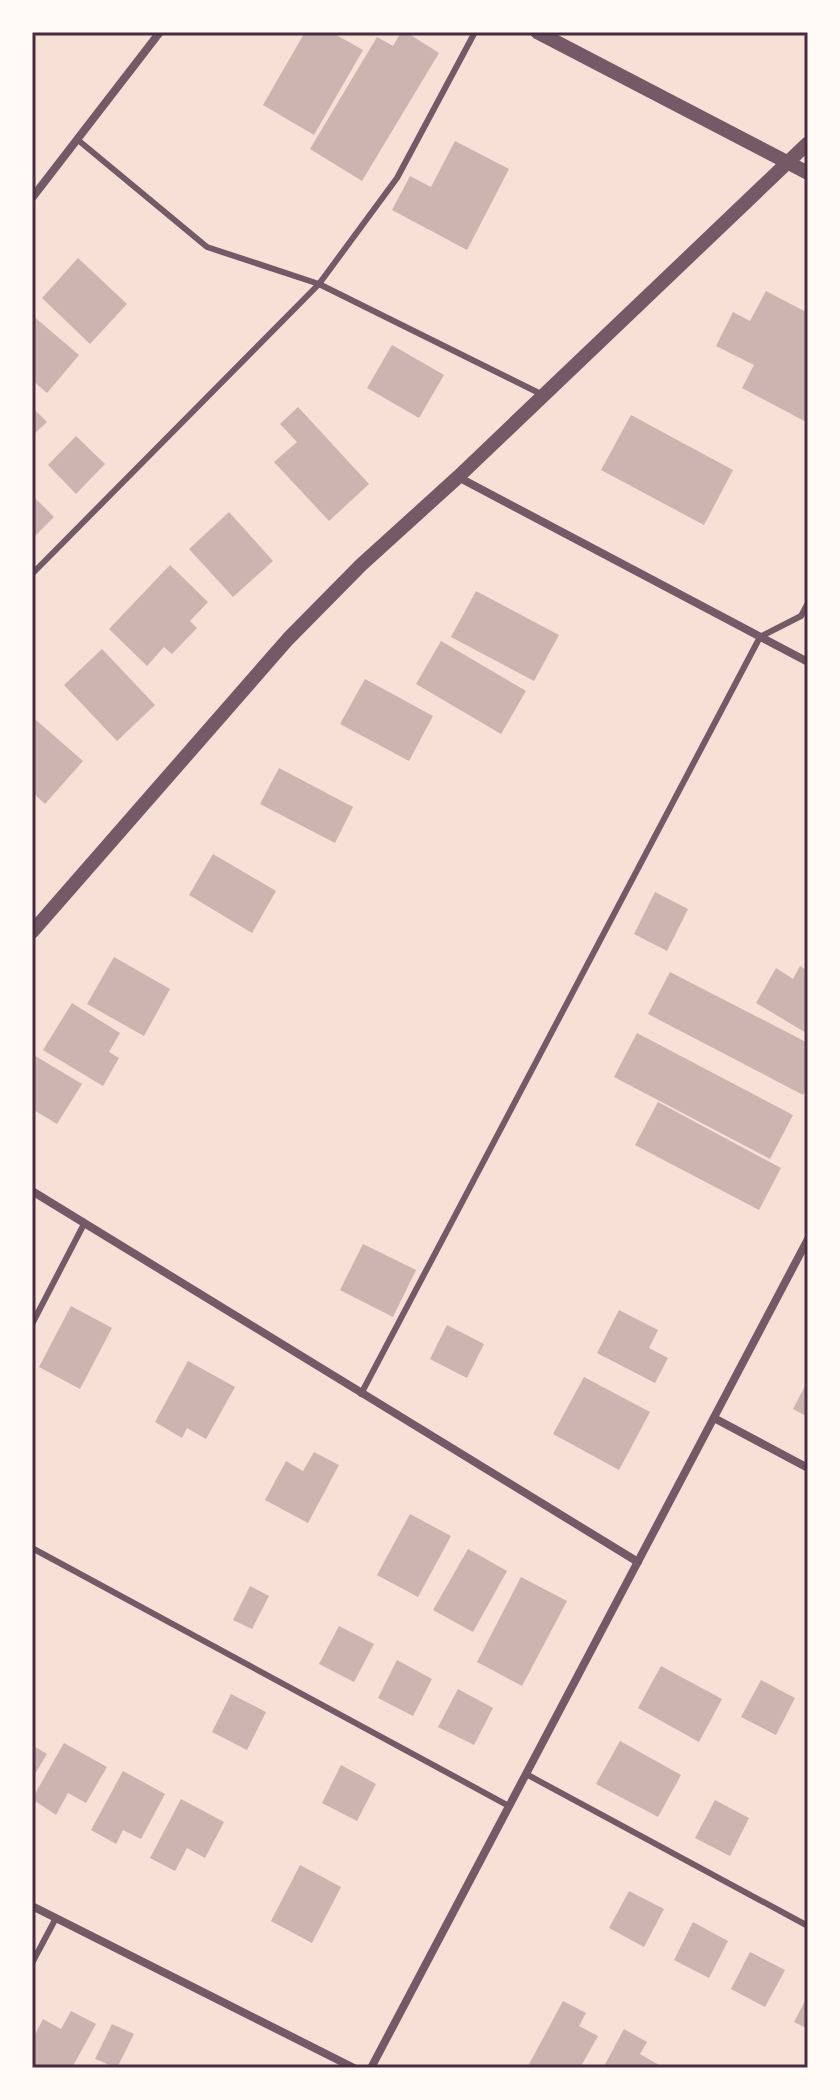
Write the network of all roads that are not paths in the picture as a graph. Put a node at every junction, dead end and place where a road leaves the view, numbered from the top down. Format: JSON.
{"nodes":[{"id":1,"x":160,"y":32,"type":"edge"},
{"id":2,"x":475,"y":32,"type":"edge"},
{"id":3,"x":537,"y":32,"type":"edge"},
{"id":4,"x":78,"y":140,"type":"junction"},
{"id":5,"x":808,"y":143,"type":"edge"},
{"id":6,"x":787,"y":162,"type":"junction"},
{"id":7,"x":808,"y":173,"type":"edge"},
{"id":8,"x":32,"y":198,"type":"edge"},
{"id":9,"x":319,"y":284,"type":"junction"},
{"id":10,"x":543,"y":395,"type":"junction"},
{"id":11,"x":458,"y":477,"type":"junction"},
{"id":12,"x":32,"y":574,"type":"edge"},
{"id":13,"x":808,"y":603,"type":"edge"},
{"id":14,"x":760,"y":637,"type":"junction"},
{"id":15,"x":808,"y":662,"type":"edge"},
{"id":16,"x":32,"y":932,"type":"edge"},
{"id":17,"x":32,"y":1191,"type":"edge"},
{"id":18,"x":84,"y":1224,"type":"junction"},
{"id":19,"x":808,"y":1239,"type":"edge"},
{"id":20,"x":32,"y":1324,"type":"edge"},
{"id":21,"x":361,"y":1394,"type":"junction"},
{"id":22,"x":714,"y":1418,"type":"junction"},
{"id":23,"x":808,"y":1468,"type":"edge"},
{"id":24,"x":32,"y":1548,"type":"edge"},
{"id":25,"x":638,"y":1562,"type":"junction"},
{"id":26,"x":526,"y":1774,"type":"junction"},
{"id":27,"x":509,"y":1806,"type":"junction"},
{"id":28,"x":32,"y":1906,"type":"edge"},
{"id":29,"x":56,"y":1918,"type":"junction"},
{"id":30,"x":808,"y":1926,"type":"edge"},
{"id":31,"x":32,"y":1963,"type":"edge"},
{"id":32,"x":354,"y":2068,"type":"edge"},
{"id":33,"x":371,"y":2068,"type":"edge"}],
"edges":[{"from":1,"to":4,"type":"street"},
{"from":2,"to":9,"type":"lane"},
{"from":3,"to":6,"type":"street"},
{"from":4,"to":8,"type":"street"},
{"from":4,"to":9,"type":"lane"},
{"from":5,"to":6,"type":"street"},
{"from":6,"to":7,"type":"street"},
{"from":6,"to":10,"type":"street"},
{"from":9,"to":10,"type":"lane"},
{"from":9,"to":12,"type":"lane"},
{"from":10,"to":11,"type":"street"},
{"from":11,"to":14,"type":"street"},
{"from":11,"to":16,"type":"street"},
{"from":13,"to":14,"type":"lane"},
{"from":14,"to":15,"type":"street"},
{"from":14,"to":21,"type":"lane"},
{"from":17,"to":18,"type":"street"},
{"from":18,"to":20,"type":"lane"},
{"from":18,"to":21,"type":"street"},
{"from":19,"to":22,"type":"street"},
{"from":21,"to":25,"type":"street"},
{"from":22,"to":23,"type":"street"},
{"from":22,"to":25,"type":"street"},
{"from":24,"to":27,"type":"lane"},
{"from":25,"to":26,"type":"street"},
{"from":26,"to":27,"type":"street"},
{"from":26,"to":30,"type":"lane"},
{"from":27,"to":33,"type":"street"},
{"from":28,"to":29,"type":"street"},
{"from":29,"to":31,"type":"lane"},
{"from":29,"to":32,"type":"street"}]}
